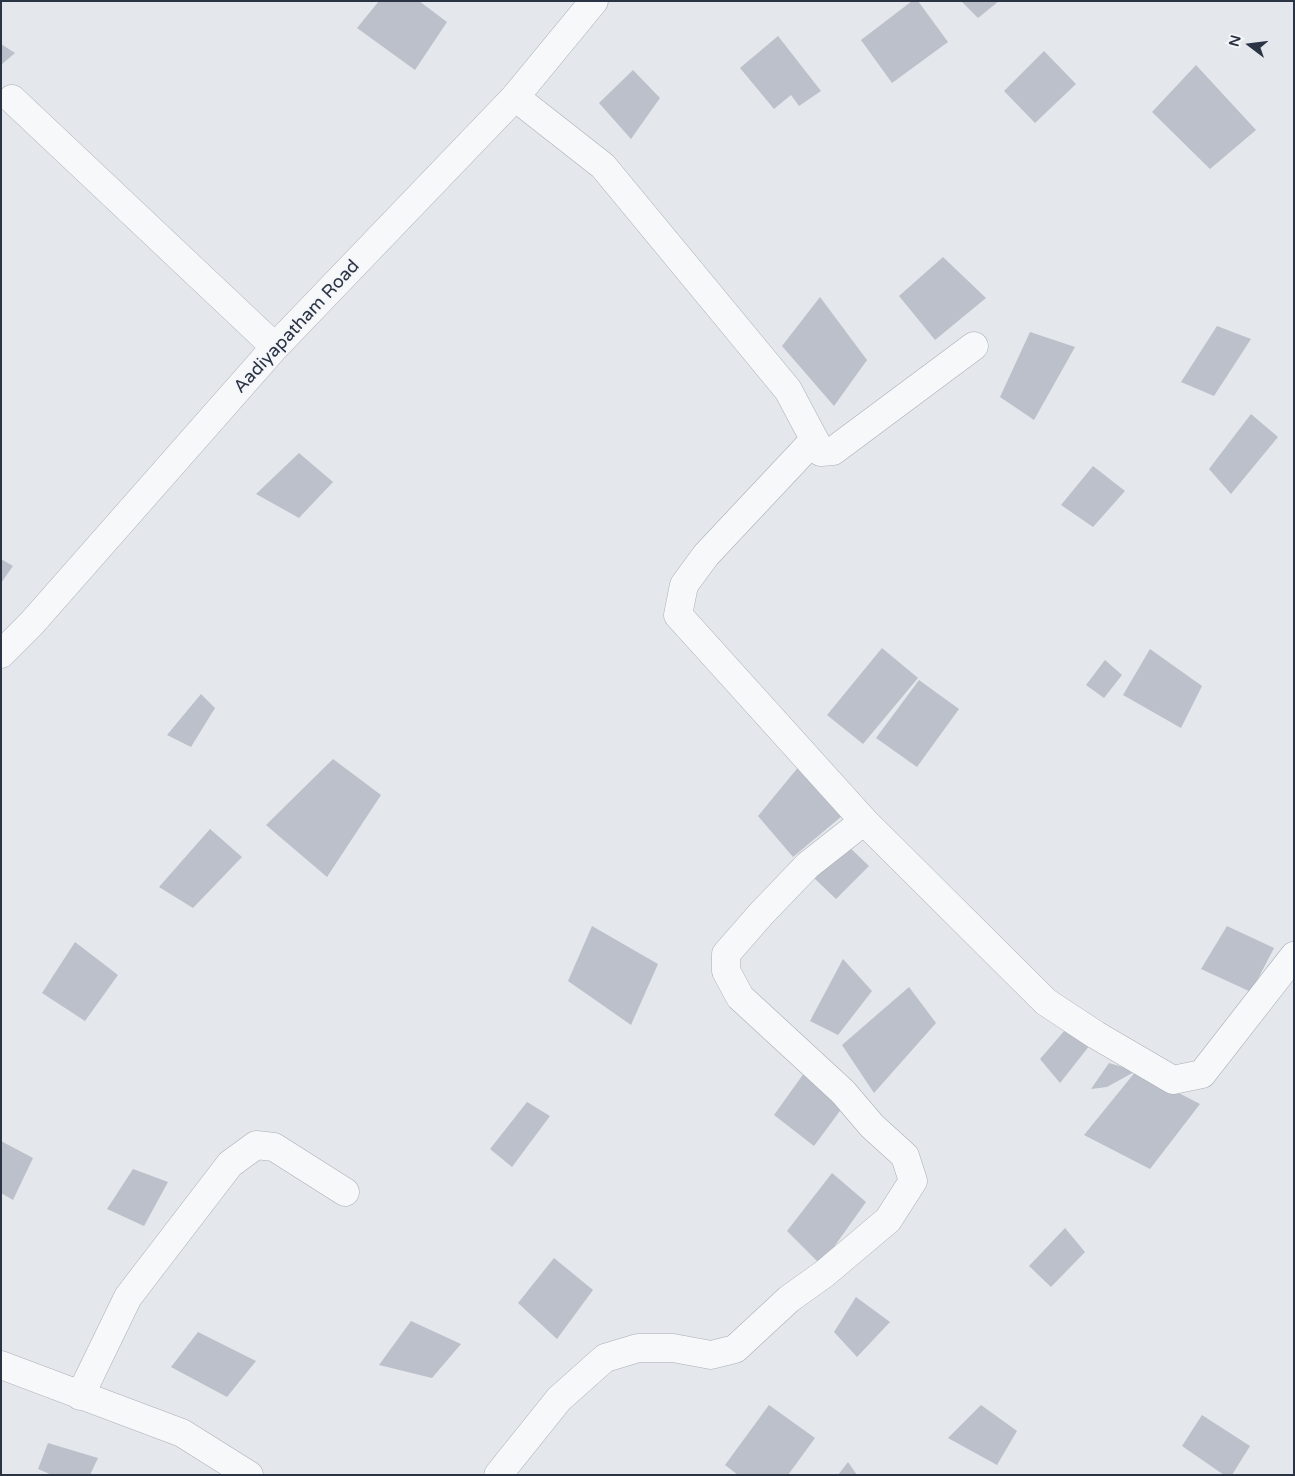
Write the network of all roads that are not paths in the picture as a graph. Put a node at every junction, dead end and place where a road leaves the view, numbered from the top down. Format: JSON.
{"nodes":[{"id":1,"x":594,"y":1,"type":"edge"},
{"id":2,"x":515,"y":97,"type":"junction"},
{"id":3,"x":12,"y":99,"type":"dead end"},
{"id":4,"x":974,"y":346,"type":"dead end"},
{"id":5,"x":275,"y":347,"type":"junction"},
{"id":6,"x":814,"y":440,"type":"junction"},
{"id":7,"x":1,"y":654,"type":"edge"},
{"id":8,"x":864,"y":821,"type":"junction"},
{"id":9,"x":1294,"y":956,"type":"edge"},
{"id":10,"x":345,"y":1192,"type":"dead end"},
{"id":11,"x":1,"y":1365,"type":"edge"},
{"id":12,"x":80,"y":1396,"type":"junction"},
{"id":13,"x":249,"y":1475,"type":"edge"},
{"id":14,"x":498,"y":1475,"type":"edge"}],
"edges":[{"from":1,"to":2,"type":"street","name":"Aadiyapatham Road"},
{"from":2,"to":5,"type":"street","name":"Aadiyapatham Road"},
{"from":2,"to":6,"type":"street"},
{"from":3,"to":5,"type":"street"},
{"from":4,"to":6,"type":"street"},
{"from":5,"to":7,"type":"street","name":"Aadiyapatham Road"},
{"from":6,"to":8,"type":"street"},
{"from":8,"to":9,"type":"street"},
{"from":8,"to":14,"type":"street"},
{"from":10,"to":12,"type":"street"},
{"from":11,"to":12,"type":"street"},
{"from":12,"to":13,"type":"street"}]}
